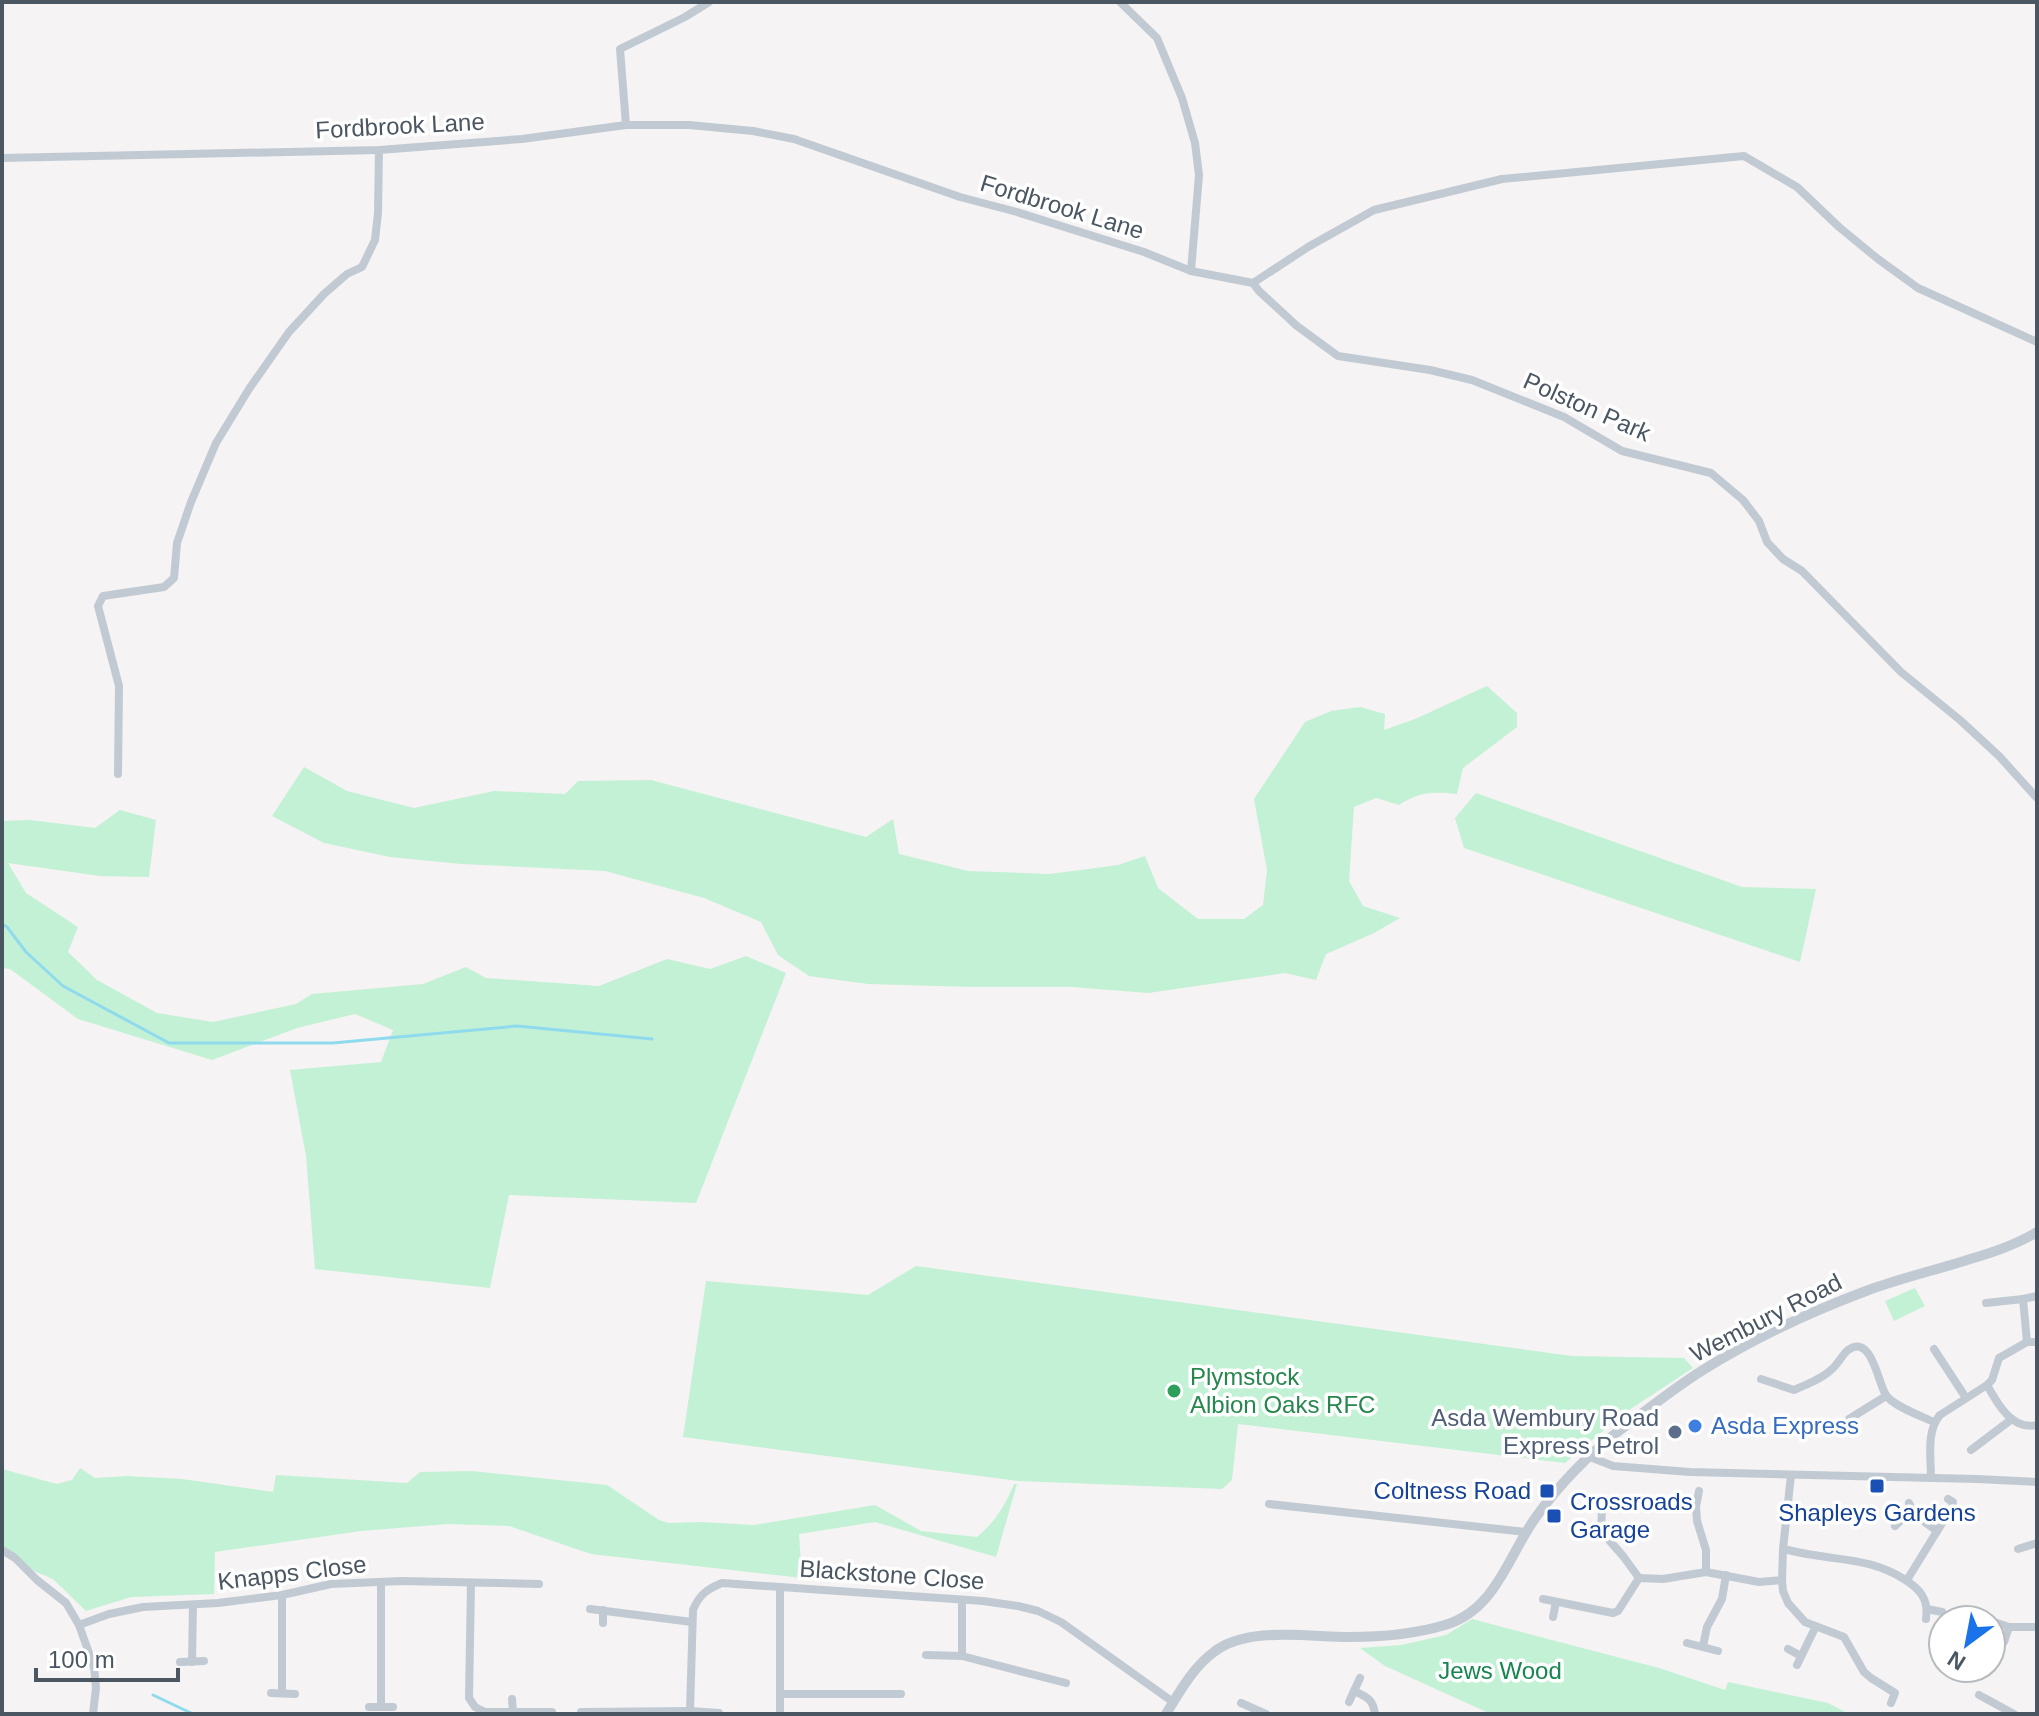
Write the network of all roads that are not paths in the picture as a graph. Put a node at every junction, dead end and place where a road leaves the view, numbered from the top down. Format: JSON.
{"nodes":[{"id":1,"x":709,"y":2,"type":"edge"},
{"id":2,"x":1120,"y":2,"type":"edge"},
{"id":3,"x":626,"y":125,"type":"junction"},
{"id":4,"x":379,"y":150,"type":"junction"},
{"id":5,"x":2,"y":158,"type":"edge"},
{"id":6,"x":1191,"y":271,"type":"junction"},
{"id":7,"x":1253,"y":283,"type":"junction"},
{"id":8,"x":2037,"y":342,"type":"edge"},
{"id":9,"x":118,"y":774,"type":"dead end"},
{"id":10,"x":2037,"y":798,"type":"edge"},
{"id":11,"x":2037,"y":1232,"type":"edge"},
{"id":12,"x":2037,"y":1296,"type":"edge"},
{"id":13,"x":2023,"y":1299,"type":"junction"},
{"id":14,"x":1986,"y":1303,"type":"dead end"},
{"id":15,"x":2032,"y":1342,"type":"edge"},
{"id":16,"x":1934,"y":1349,"type":"dead end"},
{"id":17,"x":1761,"y":1379,"type":"dead end"},
{"id":18,"x":1987,"y":1385,"type":"junction"},
{"id":19,"x":1886,"y":1396,"type":"junction"},
{"id":20,"x":1966,"y":1398,"type":"junction"},
{"id":21,"x":2012,"y":1419,"type":"junction"},
{"id":22,"x":1934,"y":1422,"type":"junction"},
{"id":23,"x":2037,"y":1425,"type":"edge"},
{"id":24,"x":1844,"y":1431,"type":"dead end"},
{"id":25,"x":1971,"y":1450,"type":"dead end"},
{"id":26,"x":1590,"y":1457,"type":"junction"},
{"id":27,"x":1791,"y":1475,"type":"junction"},
{"id":28,"x":1931,"y":1478,"type":"junction"},
{"id":29,"x":2037,"y":1482,"type":"edge"},
{"id":30,"x":1699,"y":1491,"type":"dead end"},
{"id":31,"x":1948,"y":1499,"type":"dead end"},
{"id":32,"x":1269,"y":1504,"type":"dead end"},
{"id":33,"x":1676,"y":1506,"type":"dead end"},
{"id":34,"x":1696,"y":1507,"type":"junction"},
{"id":35,"x":1602,"y":1510,"type":"dead end"},
{"id":36,"x":1895,"y":1526,"type":"dead end"},
{"id":37,"x":1600,"y":1527,"type":"junction"},
{"id":38,"x":1588,"y":1528,"type":"dead end"},
{"id":39,"x":1937,"y":1531,"type":"junction"},
{"id":40,"x":1526,"y":1532,"type":"junction"},
{"id":41,"x":1930,"y":1542,"type":"junction"},
{"id":42,"x":2037,"y":1543,"type":"edge"},
{"id":43,"x":1940,"y":1548,"type":"dead end"},
{"id":44,"x":1783,"y":1549,"type":"junction"},
{"id":45,"x":2018,"y":1549,"type":"dead end"},
{"id":46,"x":2,"y":1550,"type":"edge"},
{"id":47,"x":1706,"y":1572,"type":"junction"},
{"id":48,"x":1726,"y":1575,"type":"junction"},
{"id":49,"x":1639,"y":1578,"type":"junction"},
{"id":50,"x":1782,"y":1580,"type":"junction"},
{"id":51,"x":1907,"y":1580,"type":"junction"},
{"id":52,"x":381,"y":1582,"type":"junction"},
{"id":53,"x":471,"y":1583,"type":"junction"},
{"id":54,"x":539,"y":1584,"type":"dead end"},
{"id":55,"x":780,"y":1587,"type":"junction"},
{"id":56,"x":282,"y":1595,"type":"junction"},
{"id":57,"x":1543,"y":1599,"type":"dead end"},
{"id":58,"x":962,"y":1601,"type":"junction"},
{"id":59,"x":1556,"y":1602,"type":"junction"},
{"id":60,"x":193,"y":1605,"type":"junction"},
{"id":61,"x":590,"y":1609,"type":"dead end"},
{"id":62,"x":603,"y":1610,"type":"junction"},
{"id":63,"x":1927,"y":1614,"type":"edge"},
{"id":64,"x":1553,"y":1617,"type":"dead end"},
{"id":65,"x":692,"y":1622,"type":"junction"},
{"id":66,"x":603,"y":1623,"type":"dead end"},
{"id":67,"x":79,"y":1625,"type":"junction"},
{"id":68,"x":2009,"y":1627,"type":"joint"},
{"id":69,"x":2037,"y":1627,"type":"edge"},
{"id":70,"x":1815,"y":1628,"type":"junction"},
{"id":71,"x":2007,"y":1633,"type":"edge"},
{"id":72,"x":1687,"y":1643,"type":"dead end"},
{"id":73,"x":1703,"y":1646,"type":"junction"},
{"id":74,"x":1788,"y":1649,"type":"dead end"},
{"id":75,"x":1718,"y":1651,"type":"dead end"},
{"id":76,"x":926,"y":1655,"type":"dead end"},
{"id":77,"x":962,"y":1656,"type":"junction"},
{"id":78,"x":1028,"y":1660,"type":"dead end"},
{"id":79,"x":204,"y":1661,"type":"dead end"},
{"id":80,"x":180,"y":1662,"type":"dead end"},
{"id":81,"x":192,"y":1662,"type":"junction"},
{"id":82,"x":1025,"y":1672,"type":"junction"},
{"id":83,"x":1360,"y":1678,"type":"dead end"},
{"id":84,"x":1066,"y":1683,"type":"dead end"},
{"id":85,"x":1354,"y":1691,"type":"junction"},
{"id":86,"x":271,"y":1693,"type":"dead end"},
{"id":87,"x":282,"y":1693,"type":"junction"},
{"id":88,"x":295,"y":1694,"type":"dead end"},
{"id":89,"x":780,"y":1694,"type":"junction"},
{"id":90,"x":884,"y":1694,"type":"junction"},
{"id":91,"x":901,"y":1694,"type":"dead end"},
{"id":92,"x":1979,"y":1695,"type":"dead end"},
{"id":93,"x":512,"y":1699,"type":"dead end"},
{"id":94,"x":1173,"y":1702,"type":"junction"},
{"id":95,"x":1349,"y":1702,"type":"dead end"},
{"id":96,"x":1241,"y":1703,"type":"dead end"},
{"id":97,"x":1891,"y":1703,"type":"dead end"},
{"id":98,"x":1993,"y":1704,"type":"junction"},
{"id":99,"x":369,"y":1707,"type":"dead end"},
{"id":100,"x":381,"y":1707,"type":"junction"},
{"id":101,"x":393,"y":1707,"type":"dead end"},
{"id":102,"x":884,"y":1707,"type":"dead end"},
{"id":103,"x":690,"y":1711,"type":"junction"},
{"id":104,"x":1252,"y":1711,"type":"edge"},
{"id":105,"x":513,"y":1712,"type":"junction"},
{"id":106,"x":552,"y":1712,"type":"edge"},
{"id":107,"x":581,"y":1712,"type":"dead end"},
{"id":108,"x":612,"y":1713,"type":"edge"},
{"id":109,"x":719,"y":1713,"type":"edge"},
{"id":110,"x":93,"y":1714,"type":"edge"},
{"id":111,"x":780,"y":1714,"type":"edge"},
{"id":112,"x":1166,"y":1714,"type":"edge"},
{"id":113,"x":1266,"y":1714,"type":"edge"},
{"id":114,"x":1375,"y":1714,"type":"edge"},
{"id":115,"x":1987,"y":1714,"type":"edge"},
{"id":116,"x":2014,"y":1714,"type":"edge"}],
"edges":[{"from":1,"to":3,"type":"street"},
{"from":2,"to":6,"type":"street"},
{"from":3,"to":4,"type":"street","name":"Fordbrook Lane"},
{"from":3,"to":6,"type":"street","name":"Fordbrook Lane"},
{"from":4,"to":5,"type":"street","name":"Fordbrook Lane"},
{"from":4,"to":9,"type":"street"},
{"from":6,"to":7,"type":"street","name":"Fordbrook Lane"},
{"from":7,"to":8,"type":"street"},
{"from":7,"to":10,"type":"street","name":"Polston Park"},
{"from":11,"to":26,"type":"street","name":"Wembury Road"},
{"from":12,"to":13,"type":"street"},
{"from":13,"to":14,"type":"street"},
{"from":13,"to":15,"type":"street"},
{"from":15,"to":18,"type":"street"},
{"from":16,"to":20,"type":"street"},
{"from":17,"to":19,"type":"street"},
{"from":18,"to":20,"type":"street"},
{"from":18,"to":21,"type":"street"},
{"from":19,"to":22,"type":"street"},
{"from":19,"to":24,"type":"street"},
{"from":20,"to":22,"type":"street"},
{"from":21,"to":23,"type":"street"},
{"from":21,"to":25,"type":"street"},
{"from":22,"to":28,"type":"street"},
{"from":26,"to":27,"type":"street"},
{"from":26,"to":40,"type":"street","name":"Wembury Road"},
{"from":27,"to":28,"type":"street"},
{"from":27,"to":44,"type":"street"},
{"from":28,"to":29,"type":"street"},
{"from":30,"to":34,"type":"street"},
{"from":31,"to":39,"type":"street"},
{"from":32,"to":40,"type":"street"},
{"from":33,"to":34,"type":"street"},
{"from":34,"to":47,"type":"street"},
{"from":35,"to":37,"type":"street"},
{"from":36,"to":39,"type":"street"},
{"from":37,"to":38,"type":"street"},
{"from":37,"to":49,"type":"street"},
{"from":39,"to":41,"type":"street"},
{"from":40,"to":94,"type":"street","name":"Wembury Road"},
{"from":41,"to":43,"type":"street"},
{"from":41,"to":51,"type":"street"},
{"from":42,"to":45,"type":"street"},
{"from":44,"to":50,"type":"street"},
{"from":44,"to":51,"type":"street"},
{"from":46,"to":67,"type":"street"},
{"from":47,"to":48,"type":"street"},
{"from":47,"to":49,"type":"street"},
{"from":48,"to":50,"type":"street"},
{"from":48,"to":73,"type":"street"},
{"from":49,"to":59,"type":"street"},
{"from":50,"to":70,"type":"street"},
{"from":51,"to":63,"type":"street"},
{"from":52,"to":53,"type":"street","name":"Knapps Close"},
{"from":52,"to":56,"type":"street","name":"Knapps Close"},
{"from":52,"to":100,"type":"street"},
{"from":53,"to":54,"type":"street","name":"Knapps Close"},
{"from":53,"to":105,"type":"street"},
{"from":55,"to":58,"type":"street","name":"Blackstone Close"},
{"from":55,"to":65,"type":"street","name":"Blackstone Close"},
{"from":55,"to":89,"type":"street"},
{"from":56,"to":60,"type":"street","name":"Knapps Close"},
{"from":56,"to":87,"type":"street"},
{"from":57,"to":59,"type":"street"},
{"from":58,"to":77,"type":"street"},
{"from":58,"to":94,"type":"street","name":"Blackstone Close"},
{"from":59,"to":64,"type":"street"},
{"from":60,"to":67,"type":"street","name":"Knapps Close"},
{"from":60,"to":81,"type":"street"},
{"from":61,"to":62,"type":"street"},
{"from":62,"to":65,"type":"street"},
{"from":62,"to":66,"type":"street"},
{"from":65,"to":103,"type":"street","name":"Blackstone Close"},
{"from":67,"to":110,"type":"street"},
{"from":68,"to":69,"type":"street"},
{"from":68,"to":71,"type":"street"},
{"from":70,"to":74,"type":"street"},
{"from":70,"to":97,"type":"street"},
{"from":72,"to":73,"type":"street"},
{"from":73,"to":75,"type":"street"},
{"from":76,"to":77,"type":"street"},
{"from":77,"to":82,"type":"street"},
{"from":78,"to":82,"type":"street"},
{"from":79,"to":81,"type":"street"},
{"from":80,"to":81,"type":"street"},
{"from":82,"to":84,"type":"street"},
{"from":83,"to":85,"type":"street"},
{"from":85,"to":95,"type":"street"},
{"from":85,"to":114,"type":"street"},
{"from":86,"to":87,"type":"street"},
{"from":87,"to":88,"type":"street"},
{"from":89,"to":90,"type":"street"},
{"from":89,"to":111,"type":"street"},
{"from":90,"to":91,"type":"street"},
{"from":90,"to":102,"type":"street"},
{"from":92,"to":98,"type":"street"},
{"from":93,"to":105,"type":"street"},
{"from":94,"to":112,"type":"street","name":"Wembury Road"},
{"from":96,"to":104,"type":"street"},
{"from":98,"to":115,"type":"street"},
{"from":98,"to":116,"type":"street"},
{"from":99,"to":100,"type":"street"},
{"from":100,"to":101,"type":"street"},
{"from":103,"to":108,"type":"street"},
{"from":103,"to":109,"type":"street"},
{"from":104,"to":113,"type":"street"},
{"from":105,"to":106,"type":"street"},
{"from":107,"to":108,"type":"street"}]}
